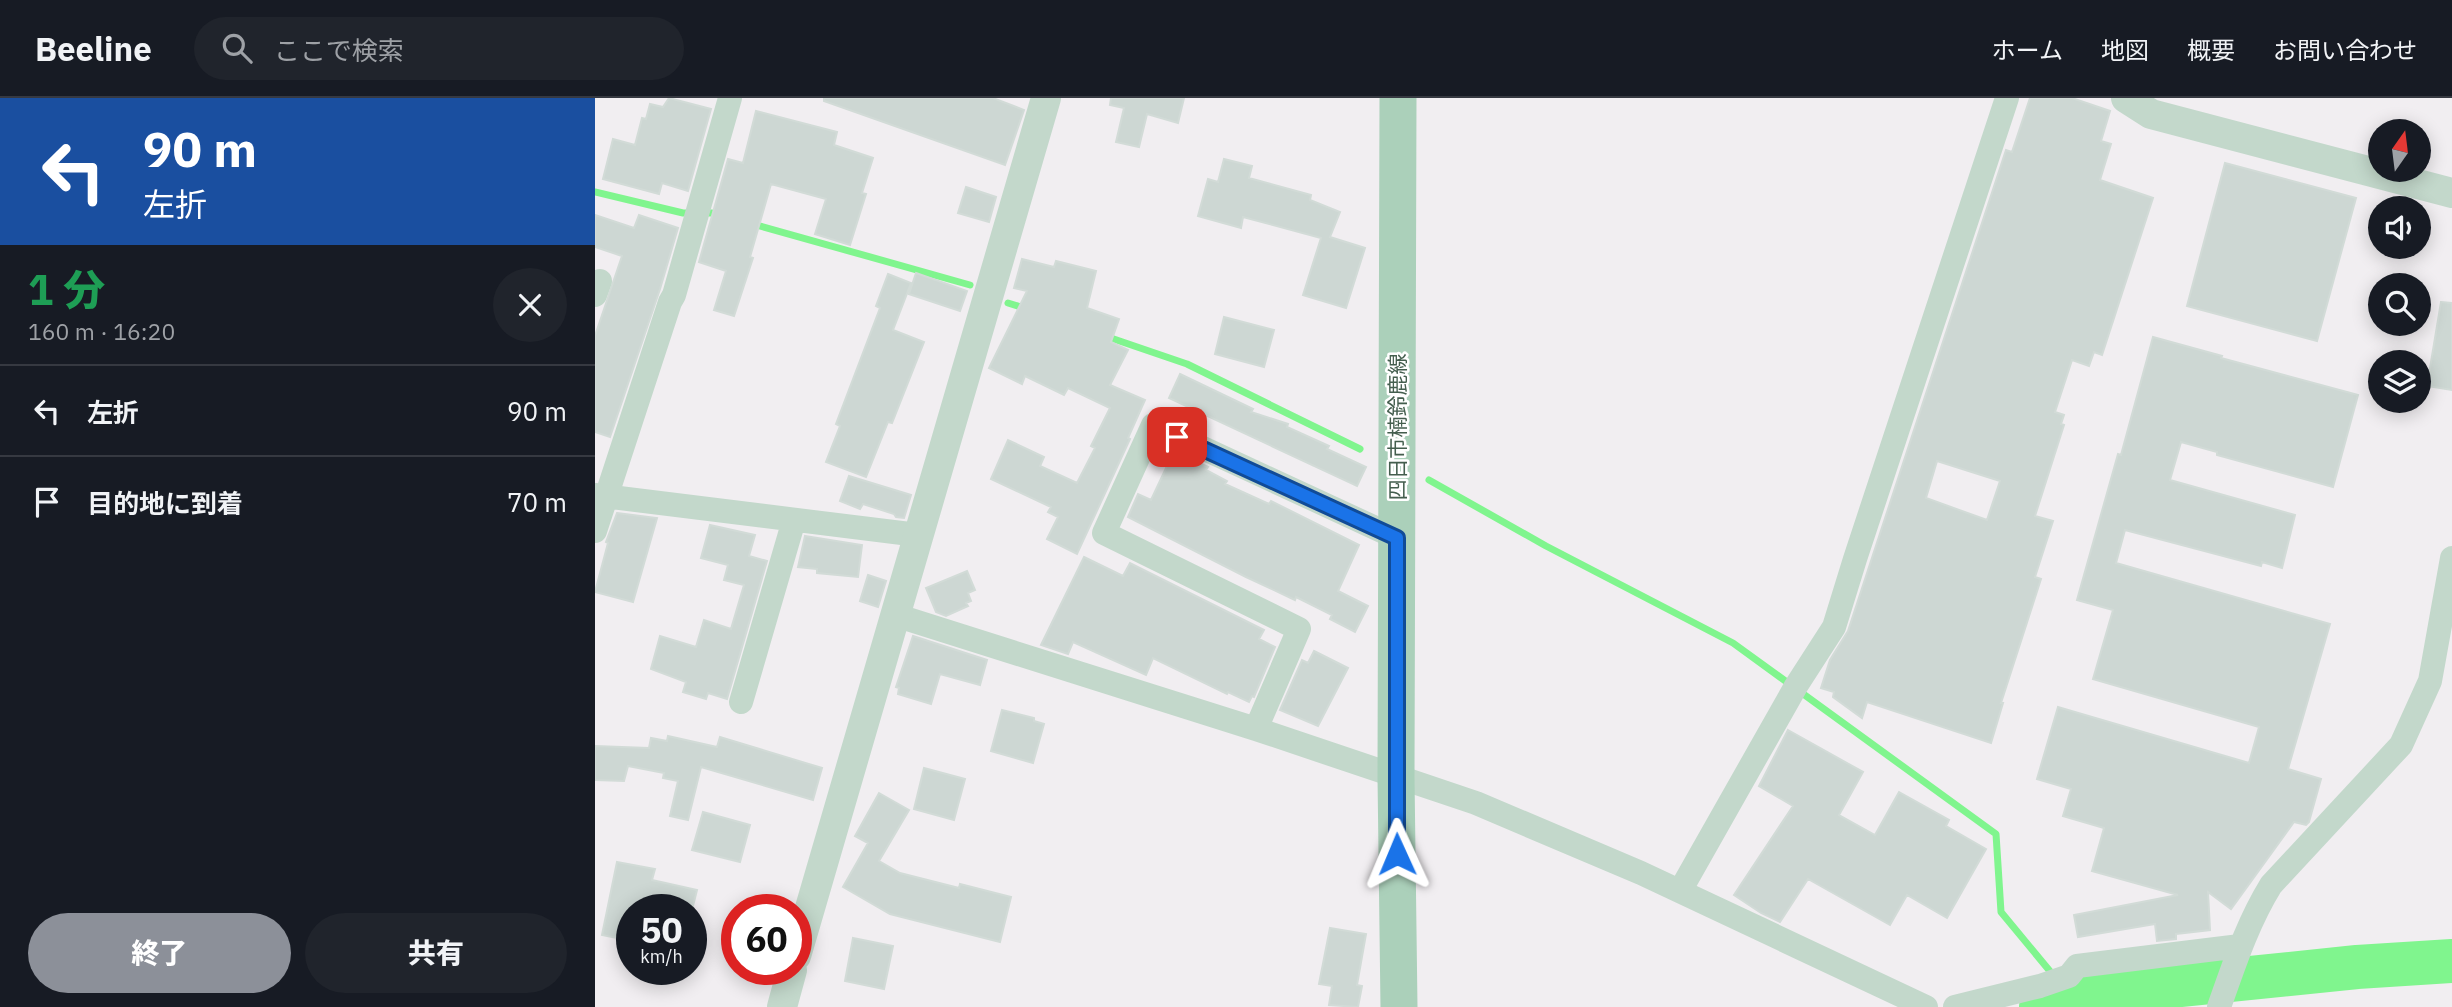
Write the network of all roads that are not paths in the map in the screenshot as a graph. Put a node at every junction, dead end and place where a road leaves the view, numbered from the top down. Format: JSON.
{"nodes":[{"id":1,"x":730,"y":98,"type":"edge"},
{"id":2,"x":1047,"y":98,"type":"edge"},
{"id":3,"x":1398,"y":98,"type":"edge"},
{"id":4,"x":2007,"y":98,"type":"edge"},
{"id":5,"x":2126,"y":98,"type":"edge"},
{"id":6,"x":2452,"y":193,"type":"edge"},
{"id":7,"x":600,"y":496,"type":"edge"},
{"id":8,"x":795,"y":520,"type":"junction"},
{"id":9,"x":595,"y":531,"type":"edge"},
{"id":10,"x":918,"y":535,"type":"junction"},
{"id":11,"x":1397,"y":538,"type":"junction"},
{"id":12,"x":2452,"y":558,"type":"edge"},
{"id":13,"x":895,"y":615,"type":"junction"},
{"id":14,"x":741,"y":702,"type":"dead end"},
{"id":15,"x":1256,"y":729,"type":"junction"},
{"id":16,"x":1396,"y":777,"type":"junction"},
{"id":17,"x":1680,"y":891,"type":"junction"},
{"id":18,"x":812,"y":901,"type":"edge"},
{"id":19,"x":2238,"y":953,"type":"junction"},
{"id":20,"x":788,"y":985,"type":"edge"},
{"id":21,"x":782,"y":1007,"type":"edge"},
{"id":22,"x":1399,"y":1007,"type":"edge"},
{"id":23,"x":1926,"y":1007,"type":"edge"},
{"id":24,"x":1955,"y":1007,"type":"edge"},
{"id":25,"x":2218,"y":1007,"type":"edge"}],
"edges":[{"from":1,"to":7,"type":"street"},
{"from":2,"to":10,"type":"street"},
{"from":3,"to":11,"type":"main road","name":"四日市楠鈴鹿線"},
{"from":4,"to":17,"type":"street"},
{"from":5,"to":6,"type":"street"},
{"from":7,"to":8,"type":"street"},
{"from":7,"to":9,"type":"street"},
{"from":8,"to":10,"type":"street"},
{"from":8,"to":14,"type":"street"},
{"from":10,"to":13,"type":"street"},
{"from":11,"to":15,"type":"street"},
{"from":11,"to":16,"type":"main road","name":"四日市楠鈴鹿線"},
{"from":12,"to":19,"type":"street"},
{"from":13,"to":15,"type":"street"},
{"from":13,"to":18,"type":"street"},
{"from":15,"to":16,"type":"street"},
{"from":16,"to":17,"type":"street"},
{"from":16,"to":22,"type":"main road","name":"四日市楠鈴鹿線"},
{"from":17,"to":23,"type":"street"},
{"from":19,"to":24,"type":"street"},
{"from":19,"to":25,"type":"street"},
{"from":20,"to":21,"type":"street"}]}
